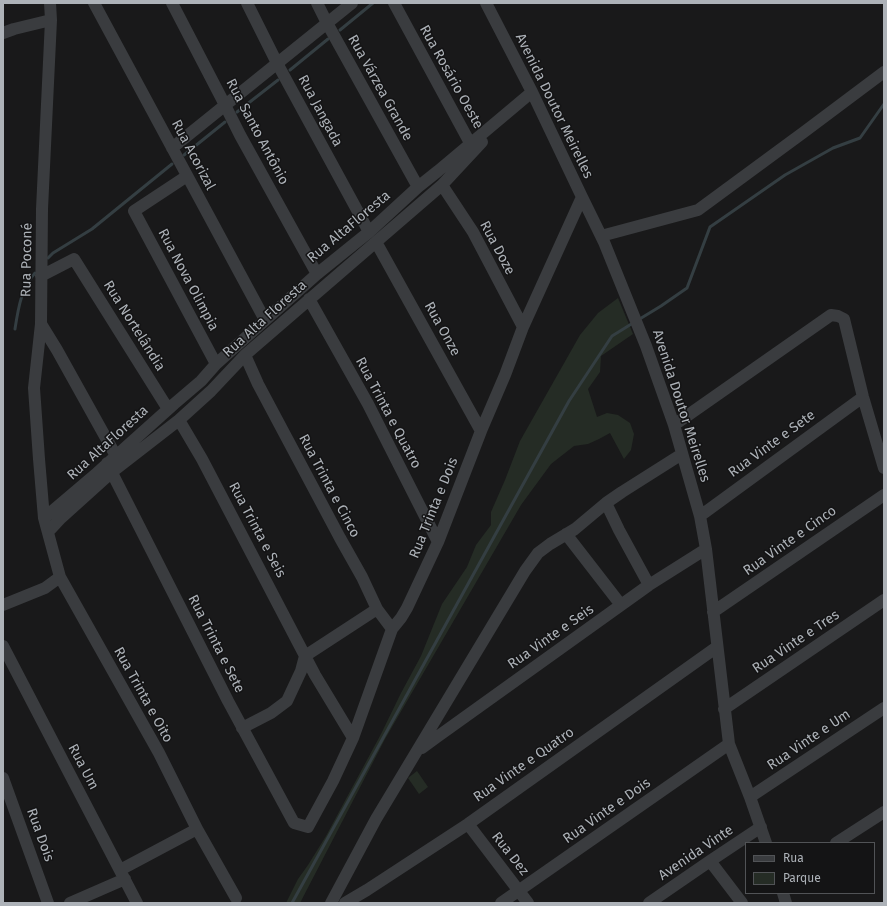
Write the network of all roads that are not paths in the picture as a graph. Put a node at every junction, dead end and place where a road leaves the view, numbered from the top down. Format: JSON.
{"nodes":[{"id":1,"x":50,"y":3,"type":"edge"},
{"id":2,"x":94,"y":3,"type":"edge"},
{"id":3,"x":172,"y":3,"type":"edge"},
{"id":4,"x":247,"y":3,"type":"edge"},
{"id":5,"x":318,"y":3,"type":"edge"},
{"id":6,"x":352,"y":3,"type":"edge"},
{"id":7,"x":394,"y":3,"type":"edge"},
{"id":8,"x":486,"y":3,"type":"edge"},
{"id":9,"x":51,"y":20,"type":"junction"},
{"id":10,"x":327,"y":23,"type":"junction"},
{"id":11,"x":3,"y":33,"type":"edge"},
{"id":12,"x":278,"y":63,"type":"junction"},
{"id":13,"x":884,"y":72,"type":"edge"},
{"id":14,"x":532,"y":92,"type":"junction"},
{"id":15,"x":225,"y":105,"type":"junction"},
{"id":16,"x":497,"y":121,"type":"junction"},
{"id":17,"x":470,"y":143,"type":"junction"},
{"id":18,"x":172,"y":148,"type":"junction"},
{"id":19,"x":187,"y":176,"type":"junction"},
{"id":20,"x":442,"y":185,"type":"junction"},
{"id":21,"x":418,"y":186,"type":"junction"},
{"id":22,"x":582,"y":197,"type":"junction"},
{"id":23,"x":601,"y":236,"type":"junction"},
{"id":24,"x":372,"y":237,"type":"junction"},
{"id":25,"x":316,"y":274,"type":"junction"},
{"id":26,"x":41,"y":276,"type":"junction"},
{"id":27,"x":309,"y":299,"type":"junction"},
{"id":28,"x":265,"y":320,"type":"junction"},
{"id":29,"x":41,"y":324,"type":"junction"},
{"id":30,"x":523,"y":327,"type":"junction"},
{"id":31,"x":245,"y":355,"type":"junction"},
{"id":32,"x":216,"y":364,"type":"junction"},
{"id":33,"x":201,"y":382,"type":"junction"},
{"id":34,"x":211,"y":391,"type":"junction"},
{"id":35,"x":863,"y":397,"type":"junction"},
{"id":36,"x":168,"y":409,"type":"junction"},
{"id":37,"x":179,"y":420,"type":"junction"},
{"id":38,"x":674,"y":425,"type":"junction"},
{"id":39,"x":481,"y":430,"type":"junction"},
{"id":40,"x":682,"y":454,"type":"junction"},
{"id":41,"x":112,"y":464,"type":"junction"},
{"id":42,"x":884,"y":468,"type":"edge"},
{"id":43,"x":884,"y":495,"type":"edge"},
{"id":44,"x":606,"y":503,"type":"junction"},
{"id":45,"x":700,"y":516,"type":"junction"},
{"id":46,"x":44,"y":518,"type":"junction"},
{"id":47,"x":48,"y":532,"type":"junction"},
{"id":48,"x":566,"y":534,"type":"junction"},
{"id":49,"x":438,"y":542,"type":"junction"},
{"id":50,"x":706,"y":549,"type":"junction"},
{"id":51,"x":60,"y":576,"type":"junction"},
{"id":52,"x":649,"y":585,"type":"junction"},
{"id":53,"x":884,"y":600,"type":"edge"},
{"id":54,"x":3,"y":605,"type":"edge"},
{"id":55,"x":621,"y":605,"type":"junction"},
{"id":56,"x":377,"y":609,"type":"junction"},
{"id":57,"x":713,"y":612,"type":"junction"},
{"id":58,"x":392,"y":628,"type":"junction"},
{"id":59,"x":3,"y":646,"type":"edge"},
{"id":60,"x":717,"y":647,"type":"junction"},
{"id":61,"x":305,"y":656,"type":"junction"},
{"id":62,"x":884,"y":708,"type":"edge"},
{"id":63,"x":724,"y":709,"type":"junction"},
{"id":64,"x":242,"y":728,"type":"junction"},
{"id":65,"x":353,"y":738,"type":"junction"},
{"id":66,"x":729,"y":744,"type":"junction"},
{"id":67,"x":416,"y":753,"type":"junction"},
{"id":68,"x":3,"y":778,"type":"edge"},
{"id":69,"x":750,"y":797,"type":"junction"},
{"id":70,"x":884,"y":812,"type":"edge"},
{"id":71,"x":468,"y":824,"type":"junction"},
{"id":72,"x":308,"y":827,"type":"joint"},
{"id":73,"x":761,"y":827,"type":"junction"},
{"id":74,"x":197,"y":829,"type":"junction"},
{"id":75,"x":766,"y":842,"type":"edge"},
{"id":76,"x":838,"y":842,"type":"edge"},
{"id":77,"x":710,"y":861,"type":"junction"},
{"id":78,"x":122,"y":875,"type":"junction"},
{"id":79,"x":519,"y":890,"type":"junction"},
{"id":80,"x":236,"y":898,"type":"dead end"},
{"id":81,"x":48,"y":903,"type":"edge"},
{"id":82,"x":70,"y":903,"type":"edge"},
{"id":83,"x":137,"y":903,"type":"edge"},
{"id":84,"x":331,"y":903,"type":"edge"},
{"id":85,"x":345,"y":903,"type":"edge"},
{"id":86,"x":501,"y":903,"type":"edge"},
{"id":87,"x":528,"y":903,"type":"edge"},
{"id":88,"x":649,"y":903,"type":"edge"},
{"id":89,"x":742,"y":903,"type":"edge"}],
"edges":[{"from":1,"to":9,"type":"street","name":"Rua Poconé"},
{"from":2,"to":18,"type":"street","name":"Rua Acorizal"},
{"from":3,"to":15,"type":"street","name":"Rua Santo Antônio"},
{"from":4,"to":12,"type":"street","name":"Rua Jangada"},
{"from":5,"to":10,"type":"street","name":"Rua Várzea Grande"},
{"from":6,"to":10,"type":"street"},
{"from":7,"to":17,"type":"street","name":"Rua Rosário Oeste"},
{"from":8,"to":14,"type":"street","name":"Avenida Doutor Meirelles"},
{"from":9,"to":11,"type":"street"},
{"from":9,"to":26,"type":"street","name":"Rua Poconé"},
{"from":10,"to":12,"type":"street"},
{"from":10,"to":21,"type":"street","name":"Rua Várzea Grande"},
{"from":12,"to":15,"type":"street"},
{"from":12,"to":24,"type":"street","name":"Rua Jangada"},
{"from":13,"to":23,"type":"street"},
{"from":14,"to":16,"type":"street","name":"Rua AltaFloresta"},
{"from":14,"to":22,"type":"street","name":"Avenida Doutor Meirelles"},
{"from":15,"to":18,"type":"street"},
{"from":15,"to":25,"type":"street","name":"Rua Santo Antônio"},
{"from":16,"to":17,"type":"street","name":"Rua AltaFloresta"},
{"from":16,"to":20,"type":"street","name":"Rua Alta Floresta"},
{"from":17,"to":21,"type":"street","name":"Rua AltaFloresta"},
{"from":18,"to":19,"type":"street","name":"Rua Acorizal"},
{"from":19,"to":28,"type":"street","name":"Rua Acorizal"},
{"from":19,"to":32,"type":"street","name":"Rua Nova Olimpia"},
{"from":20,"to":24,"type":"street","name":"Rua Alta Floresta"},
{"from":20,"to":30,"type":"street","name":"Rua Doze"},
{"from":21,"to":24,"type":"street","name":"Rua AltaFloresta"},
{"from":22,"to":23,"type":"street","name":"Avenida Doutor Meirelles"},
{"from":22,"to":30,"type":"street","name":"Rua Trinta e Dois"},
{"from":23,"to":38,"type":"street","name":"Avenida Doutor Meirelles"},
{"from":24,"to":25,"type":"street","name":"Rua AltaFloresta"},
{"from":24,"to":27,"type":"street","name":"Rua Alta Floresta"},
{"from":24,"to":39,"type":"street","name":"Rua Onze"},
{"from":25,"to":28,"type":"street","name":"Rua AltaFloresta"},
{"from":26,"to":29,"type":"street","name":"Rua Poconé"},
{"from":26,"to":36,"type":"street","name":"Rua Nortelândia"},
{"from":27,"to":31,"type":"street","name":"Rua Alta Floresta"},
{"from":27,"to":49,"type":"street","name":"Rua Trinta e Quatro"},
{"from":28,"to":32,"type":"street","name":"Rua AltaFloresta"},
{"from":29,"to":41,"type":"street","name":"Rua Trinta e Sete"},
{"from":29,"to":46,"type":"street","name":"Rua Poconé"},
{"from":30,"to":39,"type":"street","name":"Rua Trinta e Dois"},
{"from":31,"to":34,"type":"street","name":"Rua Alta Floresta"},
{"from":31,"to":56,"type":"street","name":"Rua Trinta e Cinco"},
{"from":32,"to":33,"type":"street","name":"Rua AltaFloresta"},
{"from":33,"to":34,"type":"street"},
{"from":33,"to":36,"type":"street","name":"Rua AltaFloresta"},
{"from":34,"to":37,"type":"street","name":"Rua Alta Floresta"},
{"from":35,"to":38,"type":"street"},
{"from":35,"to":42,"type":"street"},
{"from":35,"to":45,"type":"street","name":"Rua Vinte e Sete"},
{"from":36,"to":41,"type":"street","name":"Rua AltaFloresta"},
{"from":37,"to":41,"type":"street","name":"Rua Alta Floresta"},
{"from":37,"to":61,"type":"street","name":"Rua Trinta e Seis"},
{"from":38,"to":40,"type":"street","name":"Avenida Doutor Meirelles"},
{"from":39,"to":49,"type":"street","name":"Rua Trinta e Dois"},
{"from":40,"to":44,"type":"street"},
{"from":40,"to":45,"type":"street","name":"Avenida Doutor Meirelles"},
{"from":41,"to":46,"type":"street","name":"Rua AltaFloresta"},
{"from":41,"to":47,"type":"street","name":"Rua Alta Floresta"},
{"from":41,"to":64,"type":"street","name":"Rua Trinta e Sete"},
{"from":43,"to":57,"type":"street","name":"Rua Vinte e Cinco"},
{"from":44,"to":48,"type":"street"},
{"from":44,"to":52,"type":"street"},
{"from":45,"to":50,"type":"street","name":"Avenida Doutor Meirelles"},
{"from":46,"to":47,"type":"street","name":"Rua Poconé"},
{"from":47,"to":51,"type":"street","name":"Rua Trinta e Oito"},
{"from":48,"to":55,"type":"street"},
{"from":48,"to":67,"type":"street"},
{"from":49,"to":58,"type":"street","name":"Rua Trinta e Dois"},
{"from":50,"to":52,"type":"street","name":"Rua Vinte e Seis"},
{"from":50,"to":57,"type":"street","name":"Avenida Doutor Meirelles"},
{"from":51,"to":54,"type":"street"},
{"from":51,"to":74,"type":"street","name":"Rua Trinta e Oito"},
{"from":52,"to":55,"type":"street","name":"Rua Vinte e Seis"},
{"from":53,"to":63,"type":"street","name":"Rua Vinte e Tres"},
{"from":55,"to":67,"type":"street","name":"Rua Vinte e Seis"},
{"from":56,"to":58,"type":"street","name":"Rua Trinta e Cinco"},
{"from":56,"to":61,"type":"street"},
{"from":57,"to":60,"type":"street","name":"Avenida Doutor Meirelles"},
{"from":58,"to":65,"type":"street","name":"Rua Trinta e Dois"},
{"from":59,"to":78,"type":"street","name":"Rua Um"},
{"from":60,"to":63,"type":"street","name":"Avenida Doutor Meirelles"},
{"from":60,"to":71,"type":"street","name":"Rua Vinte e Quatro"},
{"from":61,"to":64,"type":"street"},
{"from":61,"to":65,"type":"street"},
{"from":62,"to":69,"type":"street","name":"Rua Vinte e Um"},
{"from":63,"to":66,"type":"street","name":"Avenida Doutor Meirelles"},
{"from":64,"to":72,"type":"street","name":"Rua Trinta e Sete"},
{"from":65,"to":72,"type":"street","name":"Rua Trinta e Dois"},
{"from":66,"to":69,"type":"street","name":"Avenida Doutor Meirelles"},
{"from":66,"to":79,"type":"street","name":"Rua Vinte e Dois"},
{"from":67,"to":84,"type":"street"},
{"from":68,"to":81,"type":"street","name":"Rua Dois"},
{"from":69,"to":73,"type":"street","name":"Avenida Doutor Meirelles"},
{"from":70,"to":76,"type":"street"},
{"from":71,"to":79,"type":"street","name":"Rua Dez"},
{"from":71,"to":85,"type":"street","name":"Rua Vinte e Quatro"},
{"from":73,"to":75,"type":"street","name":"Avenida Doutor Meirelles"},
{"from":73,"to":77,"type":"street","name":"Avenida Vinte"},
{"from":74,"to":78,"type":"street"},
{"from":74,"to":80,"type":"street","name":"Rua Trinta e Oito"},
{"from":77,"to":88,"type":"street","name":"Avenida Vinte"},
{"from":77,"to":89,"type":"street"},
{"from":78,"to":82,"type":"street"},
{"from":78,"to":83,"type":"street","name":"Rua Um"},
{"from":79,"to":86,"type":"street","name":"Rua Vinte e Dois"},
{"from":79,"to":87,"type":"street","name":"Rua Dez"}]}
